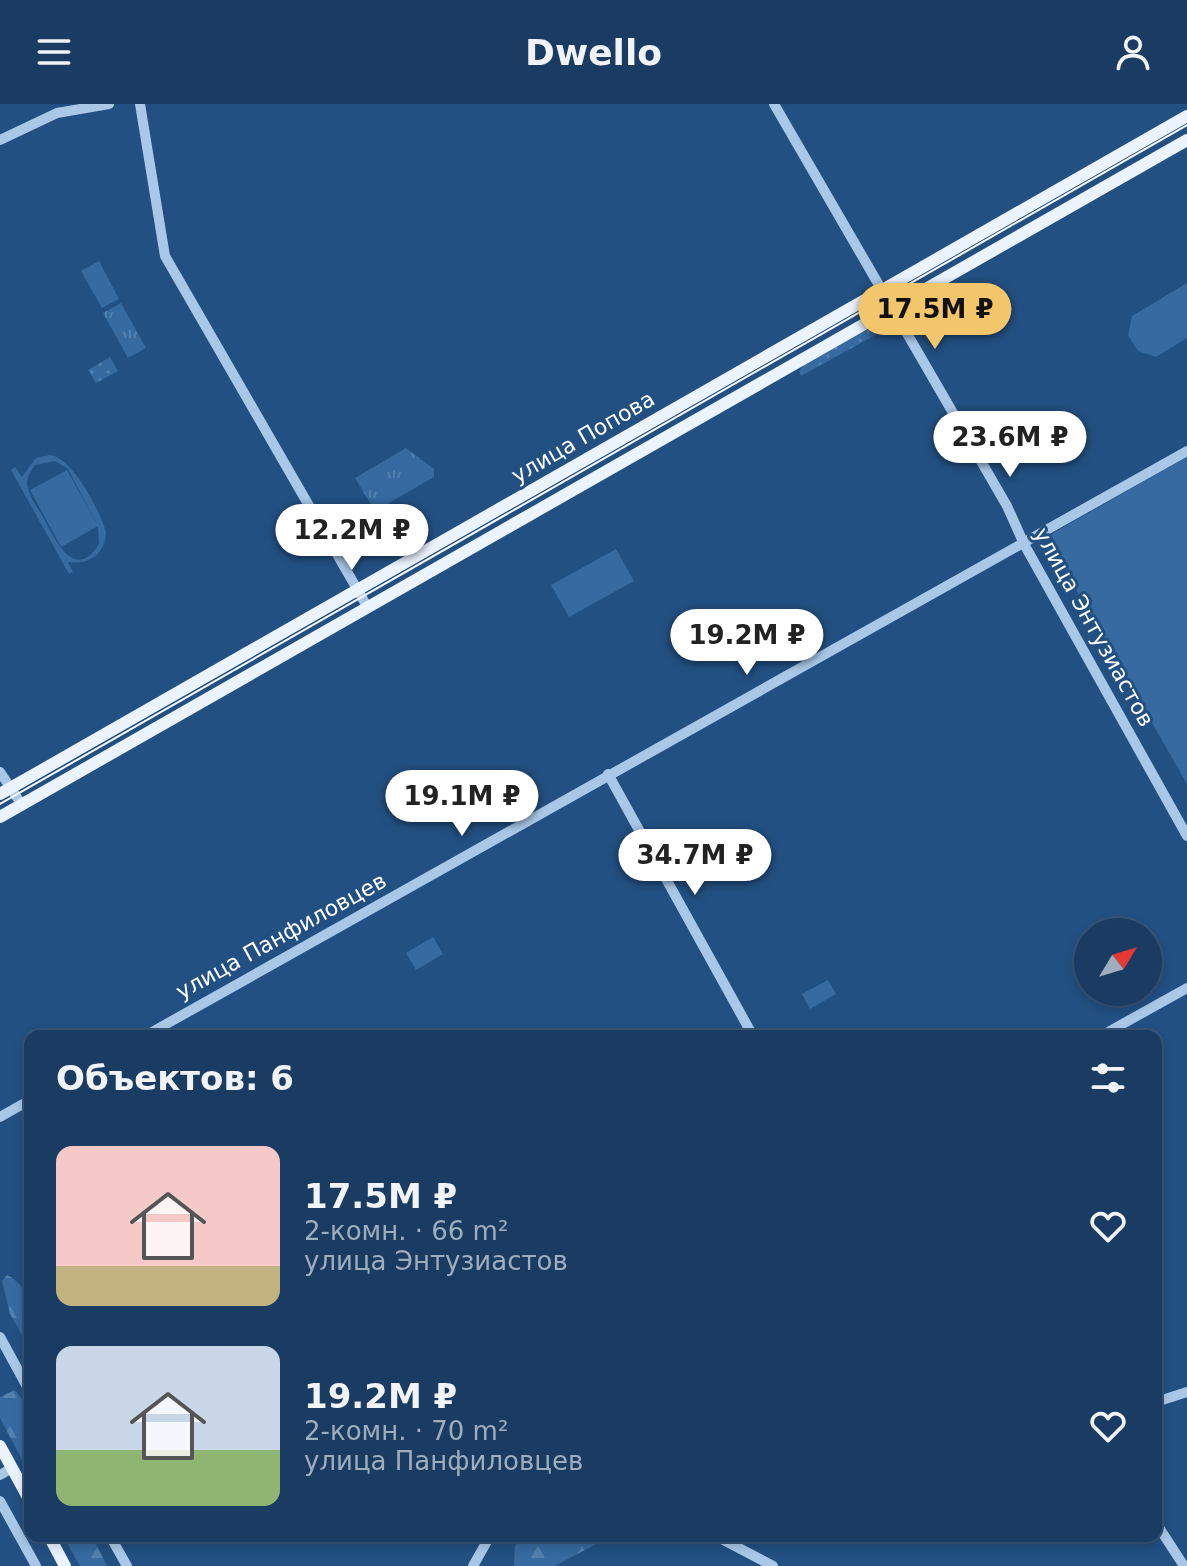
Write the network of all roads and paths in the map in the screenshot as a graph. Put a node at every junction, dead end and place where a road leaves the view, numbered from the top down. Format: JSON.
{"nodes":[{"id":1,"x":109,"y":104,"type":"edge"},
{"id":2,"x":140,"y":104,"type":"edge"},
{"id":3,"x":774,"y":104,"type":"edge"},
{"id":4,"x":1187,"y":116,"type":"edge"},
{"id":5,"x":0,"y":140,"type":"edge"},
{"id":6,"x":1187,"y":140,"type":"edge"},
{"id":7,"x":1061,"y":187,"type":"junction"},
{"id":8,"x":1072,"y":206,"type":"junction"},
{"id":9,"x":881,"y":290,"type":"junction"},
{"id":10,"x":892,"y":308,"type":"junction"},
{"id":11,"x":1187,"y":451,"type":"edge"},
{"id":12,"x":1024,"y":544,"type":"junction"},
{"id":13,"x":358,"y":589,"type":"junction"},
{"id":14,"x":368,"y":608,"type":"junction"},
{"id":15,"x":0,"y":772,"type":"edge"},
{"id":16,"x":608,"y":774,"type":"junction"},
{"id":17,"x":5,"y":791,"type":"edge"},
{"id":18,"x":22,"y":805,"type":"junction"},
{"id":19,"x":0,"y":817,"type":"edge"},
{"id":20,"x":1187,"y":836,"type":"edge"},
{"id":21,"x":1187,"y":988,"type":"edge"},
{"id":22,"x":157,"y":1030,"type":"edge"},
{"id":23,"x":750,"y":1030,"type":"edge"},
{"id":24,"x":1112,"y":1030,"type":"edge"},
{"id":25,"x":24,"y":1103,"type":"edge"},
{"id":26,"x":0,"y":1117,"type":"edge"},
{"id":27,"x":0,"y":1337,"type":"edge"},
{"id":28,"x":24,"y":1381,"type":"edge"},
{"id":29,"x":1187,"y":1392,"type":"edge"},
{"id":30,"x":1162,"y":1400,"type":"edge"},
{"id":31,"x":0,"y":1446,"type":"edge"},
{"id":32,"x":12,"y":1468,"type":"junction"},
{"id":33,"x":0,"y":1475,"type":"edge"},
{"id":34,"x":24,"y":1490,"type":"edge"},
{"id":35,"x":0,"y":1501,"type":"edge"},
{"id":36,"x":1162,"y":1532,"type":"edge"},
{"id":37,"x":52,"y":1542,"type":"edge"},
{"id":38,"x":113,"y":1542,"type":"edge"},
{"id":39,"x":487,"y":1542,"type":"edge"},
{"id":40,"x":727,"y":1542,"type":"edge"},
{"id":41,"x":36,"y":1566,"type":"edge"},
{"id":42,"x":65,"y":1566,"type":"edge"},
{"id":43,"x":127,"y":1566,"type":"edge"},
{"id":44,"x":473,"y":1566,"type":"edge"},
{"id":45,"x":773,"y":1566,"type":"edge"},
{"id":46,"x":1184,"y":1566,"type":"edge"}],
"edges":[{"from":1,"to":5,"type":"street"},
{"from":2,"to":13,"type":"street"},
{"from":3,"to":9,"type":"street","name":"улица Энтузиастов"},
{"from":4,"to":7,"type":"main road","name":"улица Попова"},
{"from":6,"to":8,"type":"main road","name":"улица Попова"},
{"from":7,"to":8,"type":"street"},
{"from":7,"to":9,"type":"main road","name":"улица Попова"},
{"from":8,"to":10,"type":"main road","name":"улица Попова"},
{"from":9,"to":10,"type":"street","name":"улица Энтузиастов"},
{"from":9,"to":13,"type":"main road","name":"улица Попова"},
{"from":10,"to":12,"type":"street","name":"улица Энтузиастов"},
{"from":10,"to":14,"type":"main road","name":"улица Попова"},
{"from":11,"to":12,"type":"street","name":"улица Панфиловцев"},
{"from":12,"to":16,"type":"street","name":"улица Панфиловцев"},
{"from":12,"to":20,"type":"street","name":"улица Энтузиастов"},
{"from":13,"to":14,"type":"street"},
{"from":13,"to":17,"type":"main road","name":"улица Попова"},
{"from":14,"to":18,"type":"main road","name":"улица Попова"},
{"from":15,"to":17,"type":"street"},
{"from":16,"to":22,"type":"street","name":"улица Панфиловцев"},
{"from":16,"to":23,"type":"street"},
{"from":17,"to":18,"type":"street"},
{"from":18,"to":19,"type":"main road","name":"улица Попова"},
{"from":21,"to":24,"type":"street"},
{"from":25,"to":26,"type":"street"},
{"from":27,"to":28,"type":"street"},
{"from":29,"to":30,"type":"street"},
{"from":31,"to":32,"type":"main road"},
{"from":32,"to":33,"type":"street"},
{"from":32,"to":34,"type":"main road"},
{"from":35,"to":41,"type":"street"},
{"from":36,"to":46,"type":"street"},
{"from":37,"to":42,"type":"main road"},
{"from":38,"to":43,"type":"street"},
{"from":39,"to":44,"type":"street"},
{"from":40,"to":45,"type":"street"}]}
